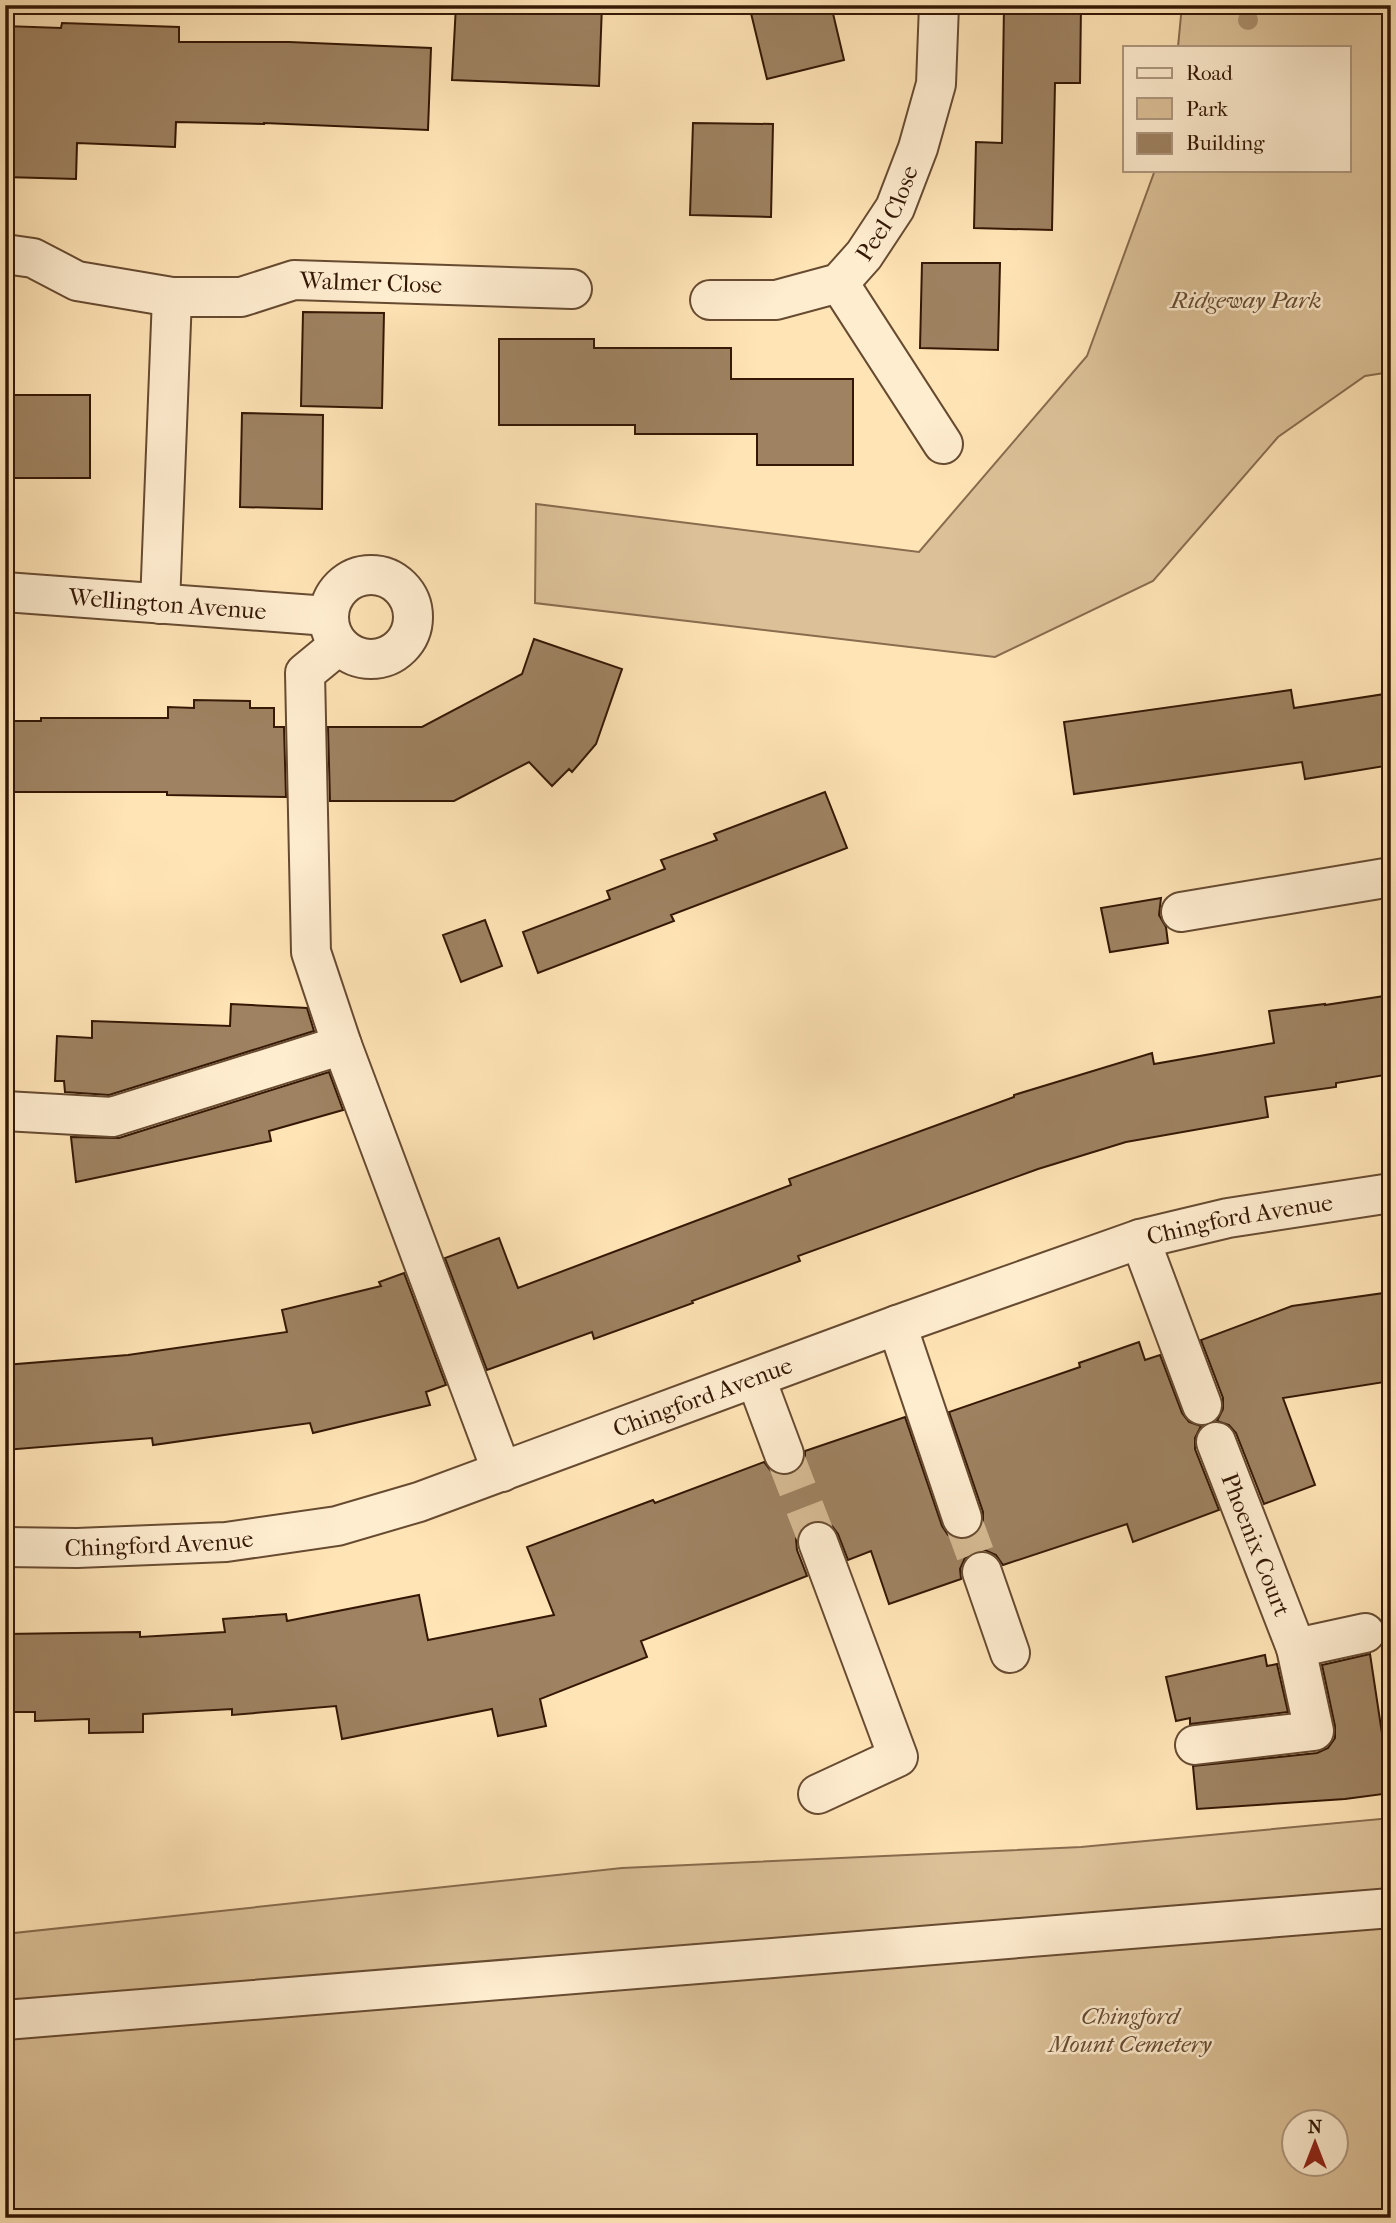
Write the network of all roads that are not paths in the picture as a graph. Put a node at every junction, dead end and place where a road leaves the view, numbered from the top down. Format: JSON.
{"nodes":[{"id":1,"x":939,"y":5,"type":"edge"},
{"id":2,"x":5,"y":254,"type":"edge"},
{"id":3,"x":839,"y":283,"type":"junction"},
{"id":4,"x":572,"y":289,"type":"dead end"},
{"id":5,"x":172,"y":297,"type":"junction"},
{"id":6,"x":710,"y":300,"type":"dead end"},
{"id":7,"x":943,"y":444,"type":"dead end"},
{"id":8,"x":5,"y":592,"type":"edge"},
{"id":9,"x":160,"y":604,"type":"junction"},
{"id":10,"x":1391,"y":877,"type":"edge"},
{"id":11,"x":1181,"y":912,"type":"dead end"},
{"id":12,"x":342,"y":1045,"type":"junction"},
{"id":13,"x":5,"y":1111,"type":"edge"},
{"id":14,"x":1391,"y":1194,"type":"edge"},
{"id":15,"x":1140,"y":1239,"type":"junction"},
{"id":16,"x":897,"y":1325,"type":"junction"},
{"id":17,"x":756,"y":1378,"type":"junction"},
{"id":18,"x":1202,"y":1405,"type":"dead end"},
{"id":19,"x":1216,"y":1442,"type":"dead end"},
{"id":20,"x":784,"y":1454,"type":"tunnel mouth"},
{"id":21,"x":502,"y":1472,"type":"junction"},
{"id":22,"x":962,"y":1518,"type":"tunnel mouth"},
{"id":23,"x":818,"y":1542,"type":"tunnel mouth"},
{"id":24,"x":5,"y":1547,"type":"edge"},
{"id":25,"x":982,"y":1572,"type":"tunnel mouth"},
{"id":26,"x":1365,"y":1633,"type":"dead end"},
{"id":27,"x":1296,"y":1648,"type":"junction"},
{"id":28,"x":1010,"y":1653,"type":"dead end"},
{"id":29,"x":1195,"y":1745,"type":"dead end"},
{"id":30,"x":818,"y":1794,"type":"dead end"},
{"id":31,"x":1391,"y":1908,"type":"edge"},
{"id":32,"x":5,"y":2020,"type":"edge"}],
"edges":[{"from":1,"to":3,"type":"street","name":"Peel Close"},
{"from":2,"to":5,"type":"street","name":"Walmer Close"},
{"from":3,"to":6,"type":"street","name":"Peel Close"},
{"from":3,"to":7,"type":"street"},
{"from":4,"to":5,"type":"street","name":"Walmer Close"},
{"from":5,"to":9,"type":"street"},
{"from":8,"to":9,"type":"street","name":"Wellington Avenue"},
{"from":9,"to":12,"type":"street","name":"Wellington Avenue"},
{"from":10,"to":11,"type":"street"},
{"from":12,"to":13,"type":"street"},
{"from":12,"to":21,"type":"street"},
{"from":14,"to":15,"type":"street","name":"Chingford Avenue"},
{"from":15,"to":16,"type":"street","name":"Chingford Avenue"},
{"from":15,"to":18,"type":"street"},
{"from":16,"to":17,"type":"street","name":"Chingford Avenue"},
{"from":16,"to":22,"type":"street"},
{"from":17,"to":20,"type":"street"},
{"from":17,"to":21,"type":"street","name":"Chingford Avenue"},
{"from":19,"to":27,"type":"street","name":"Phoenix Court"},
{"from":21,"to":24,"type":"street","name":"Chingford Avenue"},
{"from":23,"to":30,"type":"street"},
{"from":25,"to":28,"type":"street"},
{"from":26,"to":27,"type":"street","name":"Phoenix Court"},
{"from":27,"to":29,"type":"street","name":"Phoenix Court"},
{"from":31,"to":32,"type":"street"}]}
